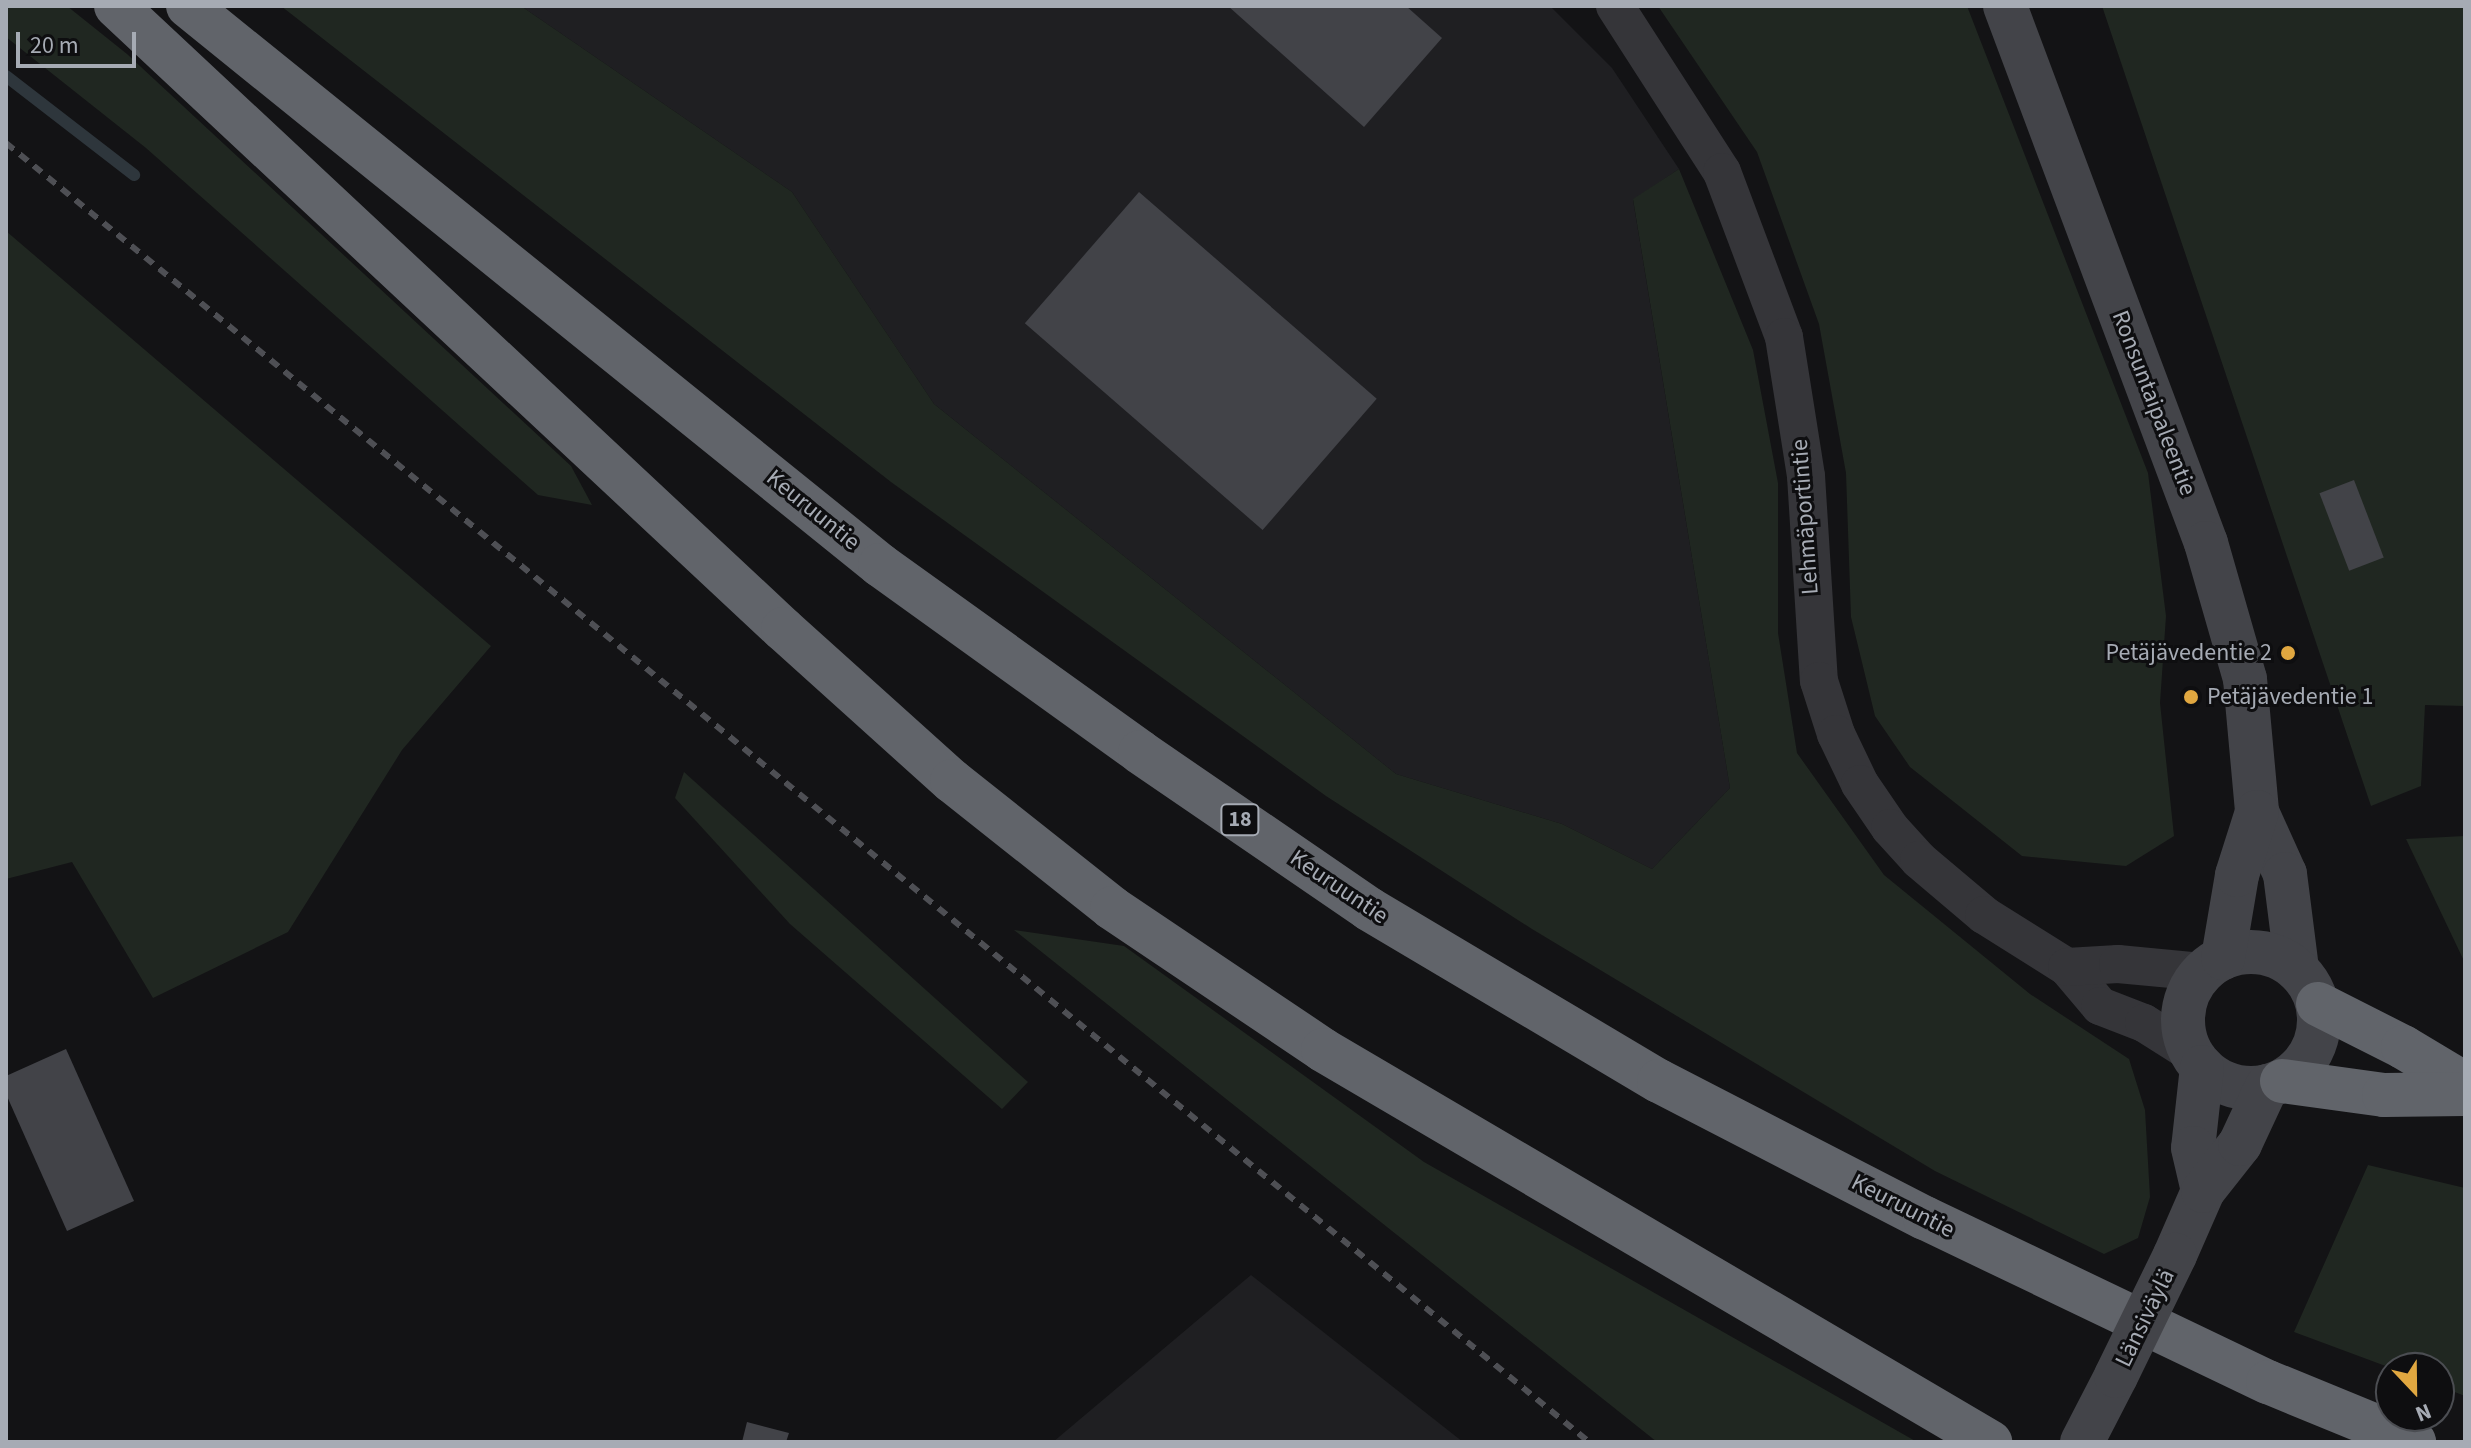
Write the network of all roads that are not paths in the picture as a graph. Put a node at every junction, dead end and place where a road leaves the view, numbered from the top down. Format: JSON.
{"nodes":[{"id":1,"x":116,"y":6,"type":"edge"},
{"id":2,"x":188,"y":6,"type":"edge"},
{"id":3,"x":1615,"y":6,"type":"edge"},
{"id":4,"x":2005,"y":6,"type":"edge"},
{"id":5,"x":2257,"y":812,"type":"junction"},
{"id":6,"x":2212,"y":965,"type":"junction"},
{"id":7,"x":2067,"y":967,"type":"junction"},
{"id":8,"x":2308,"y":987,"type":"junction"},
{"id":9,"x":2197,"y":1061,"type":"junction"},
{"id":10,"x":2274,"y":1083,"type":"junction"},
{"id":11,"x":2465,"y":1084,"type":"edge"},
{"id":12,"x":2465,"y":1094,"type":"edge"},
{"id":13,"x":2203,"y":1191,"type":"junction"},
{"id":14,"x":1990,"y":1442,"type":"edge"},
{"id":15,"x":2082,"y":1442,"type":"edge"},
{"id":16,"x":2414,"y":1442,"type":"edge"}],
"edges":[{"from":1,"to":14,"type":"highway"},
{"from":2,"to":16,"type":"highway","name":"Keuruuntie","number":"18"},
{"from":3,"to":7,"type":"street","name":"Lehmäportintie"},
{"from":4,"to":5,"type":"street","name":"Ronsuntaipaleentie"},
{"from":5,"to":6,"type":"street","name":"Ronsuntaipaleentie"},
{"from":5,"to":8,"type":"street","name":"Ronsuntaipaleentie"},
{"from":6,"to":7,"type":"street"},
{"from":6,"to":8,"type":"street"},
{"from":6,"to":9,"type":"street"},
{"from":7,"to":9,"type":"street","name":"Lehmäportintie"},
{"from":8,"to":10,"type":"street"},
{"from":8,"to":11,"type":"highway"},
{"from":9,"to":10,"type":"street"},
{"from":9,"to":13,"type":"street"},
{"from":10,"to":12,"type":"highway"},
{"from":10,"to":13,"type":"street","name":"Länsiväylä"},
{"from":13,"to":15,"type":"street","name":"Länsiväylä","bridge":true}]}
